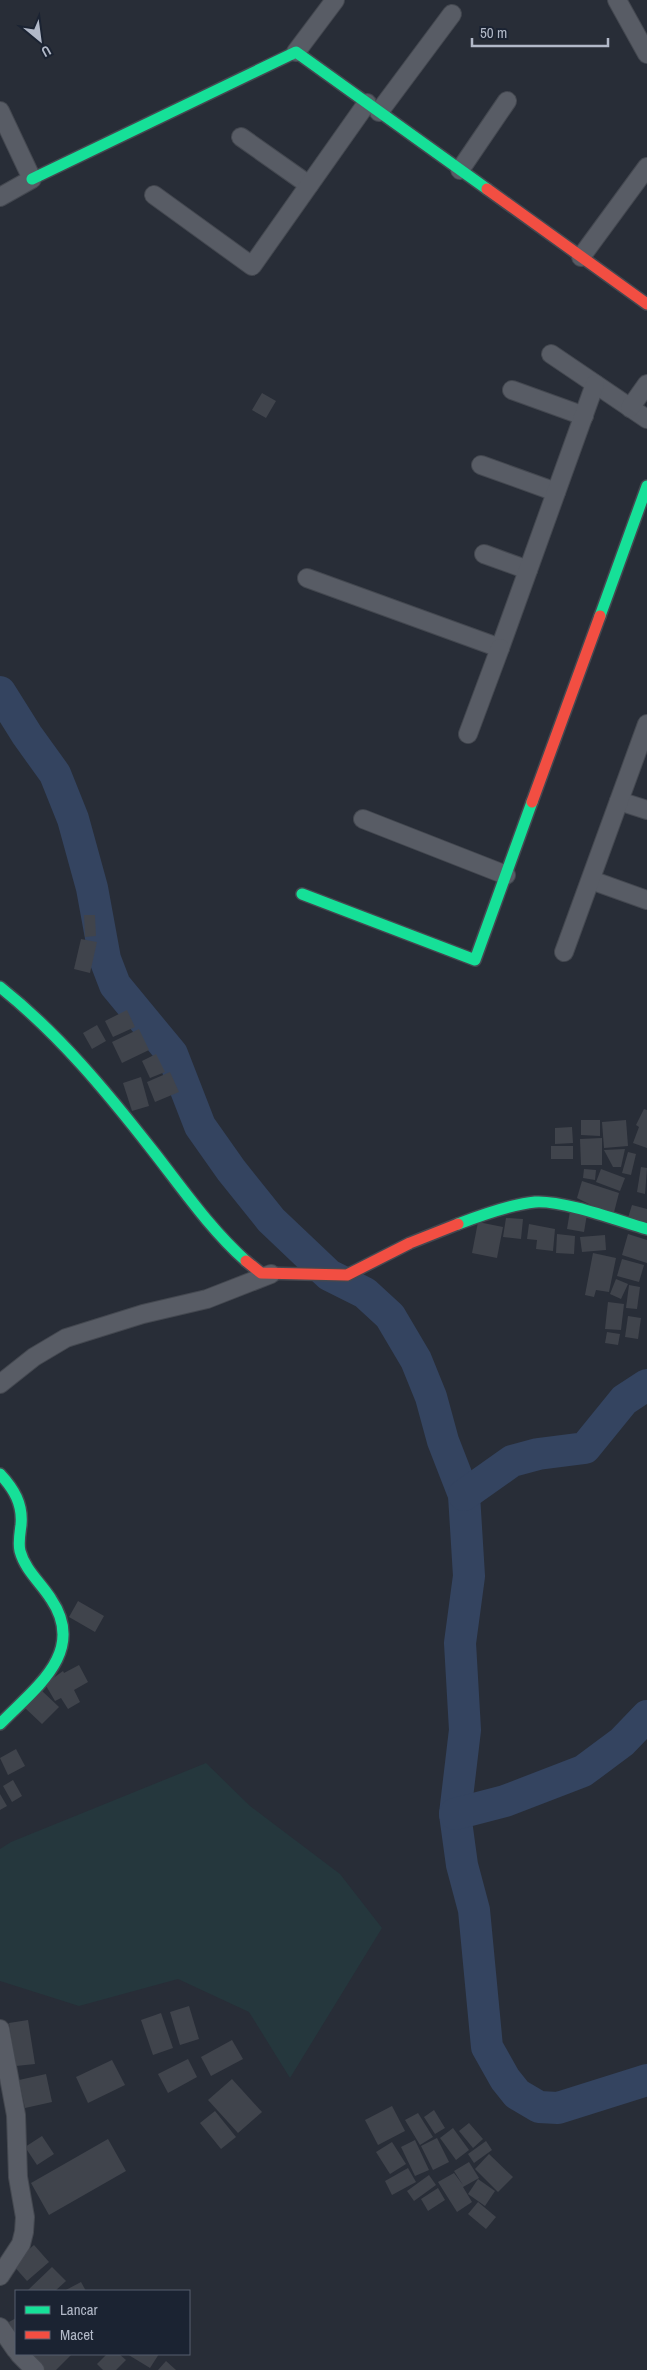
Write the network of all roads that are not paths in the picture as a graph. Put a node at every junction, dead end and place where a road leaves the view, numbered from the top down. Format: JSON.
{"nodes":[{"id":1,"x":335,"y":0,"type":"edge"},
{"id":2,"x":617,"y":0,"type":"edge"},
{"id":3,"x":452,"y":14,"type":"dead end"},
{"id":4,"x":296,"y":52,"type":"junction"},
{"id":5,"x":647,"y":54,"type":"edge"},
{"id":6,"x":507,"y":101,"type":"dead end"},
{"id":7,"x":373,"y":107,"type":"junction"},
{"id":8,"x":0,"y":111,"type":"edge"},
{"id":9,"x":241,"y":137,"type":"dead end"},
{"id":10,"x":460,"y":170,"type":"junction"},
{"id":11,"x":644,"y":177,"type":"edge"},
{"id":12,"x":32,"y":179,"type":"junction"},
{"id":13,"x":309,"y":185,"type":"junction"},
{"id":14,"x":154,"y":195,"type":"dead end"},
{"id":15,"x":0,"y":197,"type":"edge"},
{"id":16,"x":582,"y":257,"type":"junction"},
{"id":17,"x":647,"y":304,"type":"edge"},
{"id":18,"x":551,"y":354,"type":"dead end"},
{"id":19,"x":595,"y":384,"type":"junction"},
{"id":20,"x":647,"y":384,"type":"edge"},
{"id":21,"x":512,"y":390,"type":"dead end"},
{"id":22,"x":630,"y":408,"type":"junction"},
{"id":23,"x":584,"y":416,"type":"junction"},
{"id":24,"x":647,"y":419,"type":"edge"},
{"id":25,"x":481,"y":465,"type":"dead end"},
{"id":26,"x":647,"y":486,"type":"edge"},
{"id":27,"x":556,"y":492,"type":"junction"},
{"id":28,"x":484,"y":554,"type":"dead end"},
{"id":29,"x":528,"y":570,"type":"junction"},
{"id":30,"x":306,"y":578,"type":"dead end"},
{"id":31,"x":500,"y":648,"type":"junction"},
{"id":32,"x":647,"y":725,"type":"edge"},
{"id":33,"x":468,"y":734,"type":"dead end"},
{"id":34,"x":619,"y":801,"type":"junction"},
{"id":35,"x":647,"y":810,"type":"edge"},
{"id":36,"x":363,"y":819,"type":"dead end"},
{"id":37,"x":506,"y":874,"type":"junction"},
{"id":38,"x":590,"y":880,"type":"junction"},
{"id":39,"x":302,"y":894,"type":"dead end"},
{"id":40,"x":647,"y":900,"type":"edge"},
{"id":41,"x":564,"y":952,"type":"dead end"},
{"id":42,"x":0,"y":987,"type":"edge"},
{"id":43,"x":647,"y":1229,"type":"edge"},
{"id":44,"x":271,"y":1274,"type":"junction"},
{"id":45,"x":0,"y":1384,"type":"edge"},
{"id":46,"x":0,"y":1474,"type":"edge"},
{"id":47,"x":0,"y":1724,"type":"edge"},
{"id":48,"x":0,"y":2029,"type":"edge"},
{"id":49,"x":0,"y":2276,"type":"edge"},
{"id":50,"x":0,"y":2327,"type":"edge"},
{"id":51,"x":15,"y":2349,"type":"edge"},
{"id":52,"x":20,"y":2355,"type":"edge"},
{"id":53,"x":35,"y":2370,"type":"edge"}],
"edges":[{"from":1,"to":4,"type":"street"},
{"from":2,"to":5,"type":"street"},
{"from":3,"to":7,"type":"street"},
{"from":4,"to":7,"type":"street"},
{"from":4,"to":12,"type":"street"},
{"from":6,"to":10,"type":"street"},
{"from":7,"to":10,"type":"street"},
{"from":7,"to":13,"type":"street"},
{"from":8,"to":12,"type":"street"},
{"from":9,"to":13,"type":"street"},
{"from":10,"to":16,"type":"street"},
{"from":11,"to":16,"type":"street"},
{"from":12,"to":15,"type":"street"},
{"from":13,"to":14,"type":"street"},
{"from":16,"to":17,"type":"street"},
{"from":18,"to":19,"type":"street"},
{"from":19,"to":22,"type":"street"},
{"from":19,"to":23,"type":"street"},
{"from":20,"to":22,"type":"street"},
{"from":21,"to":23,"type":"street"},
{"from":22,"to":24,"type":"street"},
{"from":23,"to":27,"type":"street"},
{"from":25,"to":27,"type":"street"},
{"from":26,"to":37,"type":"street"},
{"from":27,"to":29,"type":"street"},
{"from":28,"to":29,"type":"street"},
{"from":29,"to":31,"type":"street"},
{"from":30,"to":31,"type":"street"},
{"from":31,"to":33,"type":"street"},
{"from":32,"to":34,"type":"street"},
{"from":34,"to":35,"type":"street"},
{"from":34,"to":38,"type":"street"},
{"from":36,"to":37,"type":"street"},
{"from":37,"to":39,"type":"street"},
{"from":38,"to":40,"type":"street"},
{"from":38,"to":41,"type":"street"},
{"from":42,"to":44,"type":"street"},
{"from":43,"to":44,"type":"street"},
{"from":44,"to":45,"type":"street"},
{"from":46,"to":47,"type":"street"},
{"from":48,"to":49,"type":"street"},
{"from":50,"to":51,"type":"street"},
{"from":52,"to":53,"type":"street"}]}
